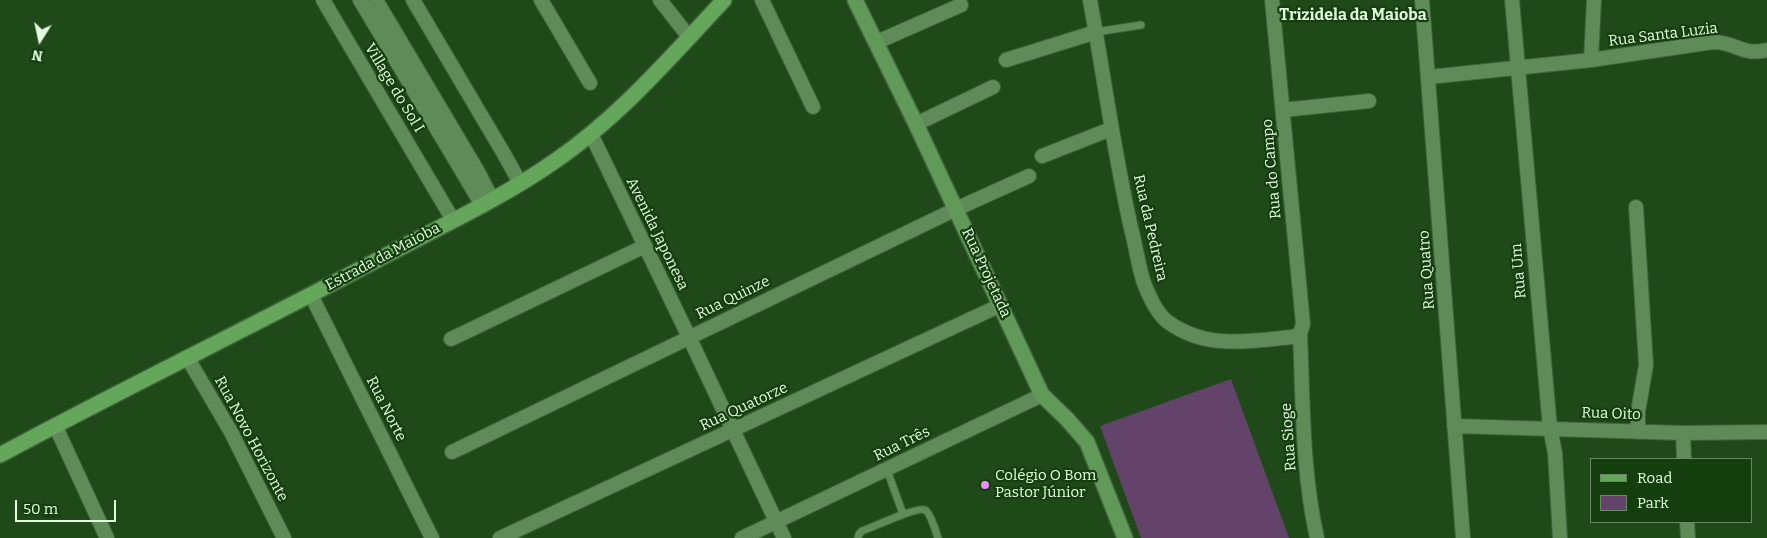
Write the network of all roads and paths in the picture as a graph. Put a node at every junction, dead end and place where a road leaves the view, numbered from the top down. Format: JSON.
{"nodes":[{"id":1,"x":323,"y":0,"type":"edge"},
{"id":2,"x":360,"y":0,"type":"edge"},
{"id":3,"x":376,"y":0,"type":"edge"},
{"id":4,"x":413,"y":0,"type":"edge"},
{"id":5,"x":541,"y":0,"type":"edge"},
{"id":6,"x":660,"y":0,"type":"edge"},
{"id":7,"x":724,"y":0,"type":"edge"},
{"id":8,"x":762,"y":0,"type":"edge"},
{"id":9,"x":855,"y":0,"type":"edge"},
{"id":10,"x":1090,"y":0,"type":"edge"},
{"id":11,"x":1272,"y":0,"type":"edge"},
{"id":12,"x":1422,"y":0,"type":"edge"},
{"id":13,"x":1512,"y":0,"type":"edge"},
{"id":14,"x":1594,"y":0,"type":"edge"},
{"id":15,"x":962,"y":5,"type":"dead end"},
{"id":16,"x":1141,"y":25,"type":"dead end"},
{"id":17,"x":1096,"y":32,"type":"junction"},
{"id":18,"x":689,"y":37,"type":"junction"},
{"id":19,"x":877,"y":42,"type":"junction"},
{"id":20,"x":1767,"y":50,"type":"edge"},
{"id":21,"x":1006,"y":60,"type":"dead end"},
{"id":22,"x":1591,"y":60,"type":"junction"},
{"id":23,"x":1517,"y":69,"type":"junction"},
{"id":24,"x":1429,"y":77,"type":"junction"},
{"id":25,"x":590,"y":83,"type":"dead end"},
{"id":26,"x":993,"y":87,"type":"dead end"},
{"id":27,"x":1369,"y":101,"type":"dead end"},
{"id":28,"x":812,"y":107,"type":"dead end"},
{"id":29,"x":1283,"y":110,"type":"junction"},
{"id":30,"x":916,"y":124,"type":"junction"},
{"id":31,"x":1112,"y":129,"type":"junction"},
{"id":32,"x":591,"y":134,"type":"junction"},
{"id":33,"x":1042,"y":156,"type":"dead end"},
{"id":34,"x":1029,"y":176,"type":"dead end"},
{"id":35,"x":520,"y":183,"type":"junction"},
{"id":36,"x":487,"y":202,"type":"junction"},
{"id":37,"x":1636,"y":207,"type":"dead end"},
{"id":38,"x":956,"y":209,"type":"junction"},
{"id":39,"x":453,"y":220,"type":"junction"},
{"id":40,"x":644,"y":246,"type":"junction"},
{"id":41,"x":310,"y":295,"type":"junction"},
{"id":42,"x":1001,"y":305,"type":"junction"},
{"id":43,"x":1300,"y":334,"type":"junction"},
{"id":44,"x":690,"y":337,"type":"junction"},
{"id":45,"x":452,"y":339,"type":"dead end"},
{"id":46,"x":187,"y":357,"type":"junction"},
{"id":47,"x":1042,"y":395,"type":"junction"},
{"id":48,"x":55,"y":425,"type":"junction"},
{"id":49,"x":1454,"y":426,"type":"junction"},
{"id":50,"x":1550,"y":428,"type":"junction"},
{"id":51,"x":733,"y":431,"type":"junction"},
{"id":52,"x":1638,"y":432,"type":"junction"},
{"id":53,"x":1767,"y":432,"type":"edge"},
{"id":54,"x":1684,"y":433,"type":"junction"},
{"id":55,"x":452,"y":452,"type":"dead end"},
{"id":56,"x":0,"y":454,"type":"edge"},
{"id":57,"x":1684,"y":458,"type":"edge"},
{"id":58,"x":887,"y":470,"type":"junction"},
{"id":59,"x":903,"y":514,"type":"junction"},
{"id":60,"x":777,"y":522,"type":"junction"},
{"id":61,"x":1687,"y":523,"type":"edge"},
{"id":62,"x":107,"y":538,"type":"edge"},
{"id":63,"x":284,"y":538,"type":"edge"},
{"id":64,"x":432,"y":538,"type":"edge"},
{"id":65,"x":500,"y":538,"type":"edge"},
{"id":66,"x":742,"y":538,"type":"edge"},
{"id":67,"x":784,"y":538,"type":"edge"},
{"id":68,"x":858,"y":538,"type":"edge"},
{"id":69,"x":938,"y":538,"type":"edge"},
{"id":70,"x":1125,"y":538,"type":"edge"},
{"id":71,"x":1316,"y":538,"type":"edge"},
{"id":72,"x":1463,"y":538,"type":"edge"},
{"id":73,"x":1560,"y":538,"type":"edge"},
{"id":74,"x":1688,"y":538,"type":"edge"}],
"edges":[{"from":1,"to":39,"type":"street","name":"Village do Sol I"},
{"from":2,"to":36,"type":"street","name":"Village do Sol I"},
{"from":3,"to":36,"type":"street"},
{"from":4,"to":35,"type":"street"},
{"from":5,"to":25,"type":"street"},
{"from":6,"to":18,"type":"street"},
{"from":7,"to":18,"type":"main road","name":"Estrada da Maioba"},
{"from":8,"to":28,"type":"street"},
{"from":9,"to":19,"type":"street","name":"Rua Projetada"},
{"from":10,"to":17,"type":"street","name":"Rua da Pedreira"},
{"from":11,"to":29,"type":"street","name":"Rua do Campo"},
{"from":12,"to":24,"type":"street","name":"Rua Quatro"},
{"from":13,"to":23,"type":"street","name":"Rua Um"},
{"from":14,"to":22,"type":"street"},
{"from":15,"to":19,"type":"street"},
{"from":16,"to":17,"type":"lane"},
{"from":17,"to":21,"type":"street"},
{"from":17,"to":31,"type":"street","name":"Rua da Pedreira"},
{"from":18,"to":32,"type":"main road","name":"Estrada da Maioba"},
{"from":19,"to":30,"type":"street","name":"Rua Projetada"},
{"from":20,"to":22,"type":"street","name":"Rua Santa Luzia"},
{"from":22,"to":23,"type":"street"},
{"from":23,"to":24,"type":"street"},
{"from":23,"to":50,"type":"street","name":"Rua Um"},
{"from":24,"to":49,"type":"street","name":"Rua Quatro"},
{"from":26,"to":30,"type":"street"},
{"from":27,"to":29,"type":"street"},
{"from":29,"to":43,"type":"street","name":"Rua do Campo"},
{"from":30,"to":38,"type":"street","name":"Rua Projetada"},
{"from":31,"to":33,"type":"street"},
{"from":31,"to":43,"type":"street","name":"Rua da Pedreira"},
{"from":32,"to":35,"type":"main road","name":"Estrada da Maioba"},
{"from":32,"to":40,"type":"street","name":"Avenida Japonesa"},
{"from":34,"to":38,"type":"street","name":"Rua Quinze"},
{"from":35,"to":36,"type":"main road","name":"Estrada da Maioba"},
{"from":36,"to":39,"type":"main road","name":"Estrada da Maioba"},
{"from":37,"to":52,"type":"street"},
{"from":38,"to":42,"type":"street","name":"Rua Projetada"},
{"from":38,"to":44,"type":"street","name":"Rua Quinze"},
{"from":39,"to":41,"type":"main road","name":"Estrada da Maioba"},
{"from":40,"to":44,"type":"street","name":"Avenida Japonesa"},
{"from":40,"to":45,"type":"street"},
{"from":41,"to":46,"type":"main road","name":"Estrada da Maioba"},
{"from":41,"to":64,"type":"street","name":"Rua Norte"},
{"from":42,"to":47,"type":"street","name":"Rua Projetada"},
{"from":42,"to":51,"type":"street","name":"Rua Quatorze"},
{"from":43,"to":71,"type":"street","name":"Rua Sioge"},
{"from":44,"to":51,"type":"street","name":"Avenida Japonesa"},
{"from":44,"to":55,"type":"street","name":"Rua Quinze"},
{"from":46,"to":48,"type":"main road","name":"Estrada da Maioba"},
{"from":46,"to":63,"type":"street","name":"Rua Novo Horizonte"},
{"from":47,"to":58,"type":"street","name":"Rua Três"},
{"from":47,"to":70,"type":"street","name":"Rua Projetada"},
{"from":48,"to":56,"type":"main road","name":"Estrada da Maioba"},
{"from":48,"to":62,"type":"street"},
{"from":49,"to":50,"type":"street","name":"Rua Oito"},
{"from":49,"to":72,"type":"street","name":"Rua Quatro"},
{"from":50,"to":52,"type":"street","name":"Rua Oito"},
{"from":50,"to":73,"type":"street","name":"Rua Um"},
{"from":51,"to":60,"type":"street","name":"Avenida Japonesa"},
{"from":51,"to":65,"type":"street","name":"Rua Quatorze"},
{"from":52,"to":54,"type":"street","name":"Rua Oito"},
{"from":53,"to":54,"type":"street","name":"Rua Oito"},
{"from":54,"to":57,"type":"street"},
{"from":58,"to":59,"type":"lane"},
{"from":58,"to":60,"type":"street","name":"Rua Três"},
{"from":59,"to":68,"type":"lane"},
{"from":59,"to":69,"type":"lane"},
{"from":60,"to":66,"type":"street","name":"Rua Três"},
{"from":60,"to":67,"type":"street","name":"Avenida Japonesa"},
{"from":61,"to":74,"type":"street"}]}
